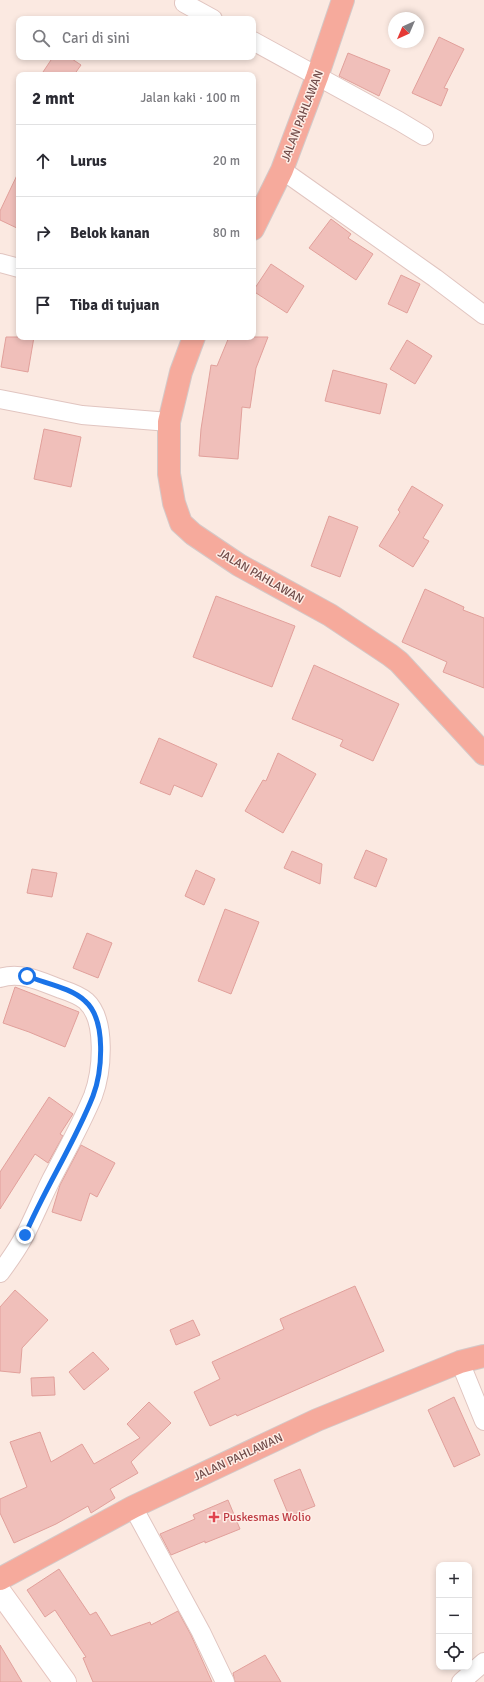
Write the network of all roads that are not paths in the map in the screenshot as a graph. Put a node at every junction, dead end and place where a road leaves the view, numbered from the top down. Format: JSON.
{"nodes":[{"id":1,"x":343,"y":0,"type":"edge"},
{"id":2,"x":184,"y":3,"type":"dead end"},
{"id":3,"x":208,"y":16,"type":"edge"},
{"id":4,"x":256,"y":43,"type":"edge"},
{"id":5,"x":317,"y":77,"type":"junction"},
{"id":6,"x":424,"y":136,"type":"dead end"},
{"id":7,"x":282,"y":170,"type":"junction"},
{"id":8,"x":256,"y":223,"type":"edge"},
{"id":9,"x":0,"y":263,"type":"edge"},
{"id":10,"x":16,"y":267,"type":"edge"},
{"id":11,"x":484,"y":315,"type":"edge"},
{"id":12,"x":193,"y":340,"type":"edge"},
{"id":13,"x":0,"y":399,"type":"edge"},
{"id":14,"x":169,"y":422,"type":"junction"},
{"id":15,"x":484,"y":754,"type":"edge"},
{"id":16,"x":0,"y":978,"type":"edge"},
{"id":17,"x":0,"y":1273,"type":"edge"},
{"id":18,"x":484,"y":1356,"type":"edge"},
{"id":19,"x":460,"y":1362,"type":"junction"},
{"id":20,"x":484,"y":1422,"type":"edge"},
{"id":21,"x":133,"y":1507,"type":"junction"},
{"id":22,"x":0,"y":1579,"type":"edge"},
{"id":23,"x":0,"y":1592,"type":"edge"},
{"id":24,"x":484,"y":1662,"type":"edge"},
{"id":25,"x":65,"y":1682,"type":"edge"},
{"id":26,"x":225,"y":1682,"type":"edge"},
{"id":27,"x":461,"y":1682,"type":"edge"}],
"edges":[{"from":1,"to":5,"type":"highway","name":"JALAN PAHLAWAN"},
{"from":2,"to":3,"type":"street"},
{"from":4,"to":5,"type":"street"},
{"from":5,"to":6,"type":"street"},
{"from":5,"to":7,"type":"highway","name":"JALAN PAHLAWAN"},
{"from":7,"to":8,"type":"highway","name":"JALAN PAHLAWAN"},
{"from":7,"to":11,"type":"street"},
{"from":9,"to":10,"type":"street"},
{"from":12,"to":14,"type":"highway","name":"JALAN PAHLAWAN"},
{"from":13,"to":14,"type":"street"},
{"from":14,"to":15,"type":"highway","name":"JALAN PAHLAWAN"},
{"from":16,"to":17,"type":"street"},
{"from":18,"to":19,"type":"highway","name":"JALAN PAHLAWAN"},
{"from":19,"to":20,"type":"street"},
{"from":19,"to":21,"type":"highway","name":"JALAN PAHLAWAN"},
{"from":21,"to":22,"type":"highway","name":"JALAN PAHLAWAN"},
{"from":21,"to":26,"type":"street"},
{"from":23,"to":25,"type":"main road"},
{"from":24,"to":27,"type":"street"}]}
